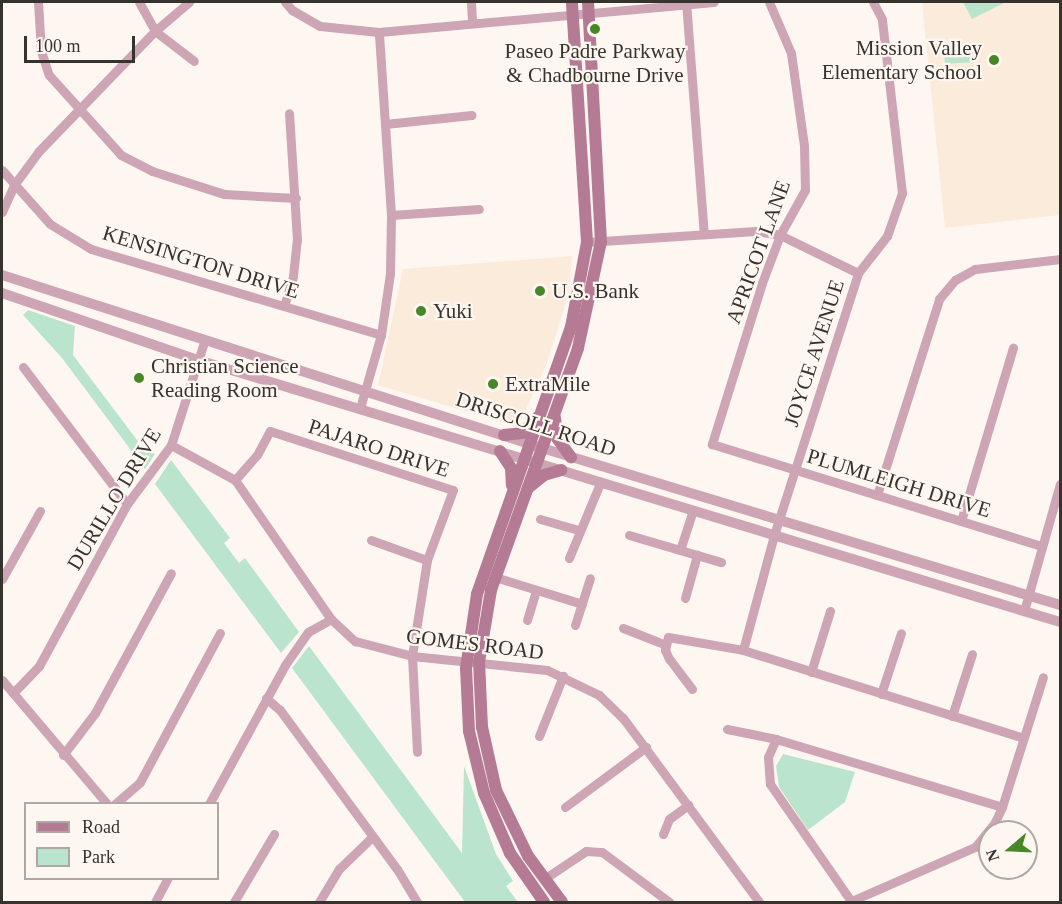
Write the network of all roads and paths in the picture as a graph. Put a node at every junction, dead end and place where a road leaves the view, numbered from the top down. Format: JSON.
{"nodes":[{"id":1,"x":38,"y":2,"type":"edge"},
{"id":2,"x":139,"y":2,"type":"edge"},
{"id":3,"x":189,"y":2,"type":"edge"},
{"id":4,"x":285,"y":2,"type":"edge"},
{"id":5,"x":471,"y":2,"type":"edge"},
{"id":6,"x":714,"y":2,"type":"edge"},
{"id":7,"x":769,"y":2,"type":"edge"},
{"id":8,"x":873,"y":2,"type":"edge"},
{"id":9,"x":686,"y":3,"type":"edge"},
{"id":10,"x":588,"y":6,"type":"edge"},
{"id":11,"x":572,"y":7,"type":"edge"},
{"id":12,"x":472,"y":21,"type":"junction"},
{"id":13,"x":154,"y":31,"type":"junction"},
{"id":14,"x":379,"y":32,"type":"junction"},
{"id":15,"x":194,"y":61,"type":"dead end"},
{"id":16,"x":78,"y":110,"type":"junction"},
{"id":17,"x":289,"y":113,"type":"dead end"},
{"id":18,"x":472,"y":115,"type":"dead end"},
{"id":19,"x":385,"y":123,"type":"junction"},
{"id":20,"x":2,"y":170,"type":"edge"},
{"id":21,"x":14,"y":185,"type":"junction"},
{"id":22,"x":296,"y":198,"type":"junction"},
{"id":23,"x":479,"y":209,"type":"dead end"},
{"id":24,"x":2,"y":212,"type":"edge"},
{"id":25,"x":391,"y":215,"type":"junction"},
{"id":26,"x":704,"y":234,"type":"junction"},
{"id":27,"x":780,"y":236,"type":"junction"},
{"id":28,"x":587,"y":242,"type":"junction"},
{"id":29,"x":601,"y":242,"type":"junction"},
{"id":30,"x":1060,"y":260,"type":"edge"},
{"id":31,"x":858,"y":273,"type":"junction"},
{"id":32,"x":2,"y":275,"type":"edge"},
{"id":33,"x":2,"y":293,"type":"edge"},
{"id":34,"x":284,"y":306,"type":"junction"},
{"id":35,"x":381,"y":335,"type":"junction"},
{"id":36,"x":204,"y":342,"type":"junction"},
{"id":37,"x":1013,"y":348,"type":"dead end"},
{"id":38,"x":198,"y":360,"type":"junction"},
{"id":39,"x":23,"y":367,"type":"dead end"},
{"id":40,"x":366,"y":391,"type":"junction"},
{"id":41,"x":360,"y":408,"type":"junction"},
{"id":42,"x":554,"y":413,"type":"junction"},
{"id":43,"x":541,"y":414,"type":"junction"},
{"id":44,"x":504,"y":435,"type":"junction"},
{"id":45,"x":712,"y":444,"type":"joint"},
{"id":46,"x":171,"y":445,"type":"junction"},
{"id":47,"x":536,"y":446,"type":"junction"},
{"id":48,"x":500,"y":451,"type":"junction"},
{"id":49,"x":571,"y":457,"type":"junction"},
{"id":50,"x":530,"y":460,"type":"junction"},
{"id":51,"x":561,"y":470,"type":"junction"},
{"id":52,"x":796,"y":470,"type":"junction"},
{"id":53,"x":235,"y":480,"type":"junction"},
{"id":54,"x":600,"y":483,"type":"junction"},
{"id":55,"x":1060,"y":484,"type":"edge"},
{"id":56,"x":527,"y":489,"type":"junction"},
{"id":57,"x":512,"y":492,"type":"junction"},
{"id":58,"x":878,"y":495,"type":"junction"},
{"id":59,"x":127,"y":504,"type":"junction"},
{"id":60,"x":693,"y":510,"type":"junction"},
{"id":61,"x":40,"y":511,"type":"dead end"},
{"id":62,"x":540,"y":519,"type":"dead end"},
{"id":63,"x":780,"y":519,"type":"junction"},
{"id":64,"x":961,"y":521,"type":"junction"},
{"id":65,"x":578,"y":530,"type":"junction"},
{"id":66,"x":629,"y":535,"type":"dead end"},
{"id":67,"x":774,"y":535,"type":"junction"},
{"id":68,"x":370,"y":540,"type":"dead end"},
{"id":69,"x":1041,"y":546,"type":"junction"},
{"id":70,"x":680,"y":550,"type":"junction"},
{"id":71,"x":697,"y":555,"type":"junction"},
{"id":72,"x":569,"y":558,"type":"dead end"},
{"id":73,"x":427,"y":560,"type":"junction"},
{"id":74,"x":721,"y":562,"type":"dead end"},
{"id":75,"x":171,"y":573,"type":"dead end"},
{"id":76,"x":495,"y":577,"type":"junction"},
{"id":77,"x":590,"y":578,"type":"dead end"},
{"id":78,"x":2,"y":579,"type":"edge"},
{"id":79,"x":536,"y":590,"type":"junction"},
{"id":80,"x":1029,"y":595,"type":"junction"},
{"id":81,"x":685,"y":598,"type":"dead end"},
{"id":82,"x":582,"y":604,"type":"junction"},
{"id":83,"x":1060,"y":605,"type":"edge"},
{"id":84,"x":830,"y":611,"type":"dead end"},
{"id":85,"x":1023,"y":611,"type":"junction"},
{"id":86,"x":331,"y":620,"type":"junction"},
{"id":87,"x":527,"y":620,"type":"dead end"},
{"id":88,"x":1060,"y":622,"type":"edge"},
{"id":89,"x":575,"y":625,"type":"dead end"},
{"id":90,"x":623,"y":628,"type":"dead end"},
{"id":91,"x":220,"y":633,"type":"dead end"},
{"id":92,"x":901,"y":633,"type":"dead end"},
{"id":93,"x":666,"y":645,"type":"junction"},
{"id":94,"x":743,"y":650,"type":"junction"},
{"id":95,"x":972,"y":654,"type":"dead end"},
{"id":96,"x":412,"y":656,"type":"junction"},
{"id":97,"x":466,"y":660,"type":"junction"},
{"id":98,"x":479,"y":662,"type":"junction"},
{"id":99,"x":811,"y":672,"type":"junction"},
{"id":100,"x":563,"y":676,"type":"junction"},
{"id":101,"x":1043,"y":676,"type":"dead end"},
{"id":102,"x":2,"y":680,"type":"edge"},
{"id":103,"x":692,"y":689,"type":"dead end"},
{"id":104,"x":13,"y":693,"type":"junction"},
{"id":105,"x":881,"y":694,"type":"junction"},
{"id":106,"x":266,"y":698,"type":"junction"},
{"id":107,"x":952,"y":716,"type":"junction"},
{"id":108,"x":727,"y":729,"type":"dead end"},
{"id":109,"x":539,"y":736,"type":"dead end"},
{"id":110,"x":1023,"y":738,"type":"junction"},
{"id":111,"x":776,"y":739,"type":"junction"},
{"id":112,"x":646,"y":747,"type":"junction"},
{"id":113,"x":417,"y":752,"type":"dead end"},
{"id":114,"x":63,"y":755,"type":"junction"},
{"id":115,"x":105,"y":802,"type":"edge"},
{"id":116,"x":117,"y":802,"type":"edge"},
{"id":117,"x":210,"y":802,"type":"edge"},
{"id":118,"x":688,"y":805,"type":"junction"},
{"id":119,"x":565,"y":807,"type":"dead end"},
{"id":120,"x":1002,"y":807,"type":"junction"},
{"id":121,"x":499,"y":831,"type":"junction"},
{"id":122,"x":274,"y":834,"type":"dead end"},
{"id":123,"x":663,"y":834,"type":"dead end"},
{"id":124,"x":372,"y":837,"type":"junction"},
{"id":125,"x":544,"y":879,"type":"junction"},
{"id":126,"x":167,"y":880,"type":"edge"},
{"id":127,"x":665,"y":899,"type":"edge"},
{"id":128,"x":850,"y":902,"type":"edge"},
{"id":129,"x":155,"y":903,"type":"edge"},
{"id":130,"x":234,"y":903,"type":"edge"},
{"id":131,"x":319,"y":903,"type":"edge"},
{"id":132,"x":417,"y":903,"type":"edge"},
{"id":133,"x":544,"y":903,"type":"edge"},
{"id":134,"x":562,"y":903,"type":"edge"},
{"id":135,"x":653,"y":903,"type":"edge"},
{"id":136,"x":759,"y":903,"type":"edge"}],
"edges":[{"from":1,"to":16,"type":"street"},
{"from":2,"to":13,"type":"street"},
{"from":3,"to":13,"type":"street"},
{"from":4,"to":14,"type":"street"},
{"from":5,"to":12,"type":"street"},
{"from":6,"to":9,"type":"street"},
{"from":7,"to":27,"type":"street","name":"APRICOT LANE"},
{"from":8,"to":31,"type":"street","name":"JOYCE AVENUE"},
{"from":9,"to":10,"type":"street"},
{"from":9,"to":26,"type":"street"},
{"from":10,"to":11,"type":"street"},
{"from":10,"to":29,"type":"main road"},
{"from":11,"to":12,"type":"street"},
{"from":11,"to":28,"type":"main road"},
{"from":12,"to":14,"type":"street"},
{"from":13,"to":15,"type":"street"},
{"from":13,"to":16,"type":"street"},
{"from":14,"to":19,"type":"street"},
{"from":16,"to":21,"type":"street"},
{"from":16,"to":22,"type":"street"},
{"from":17,"to":22,"type":"street"},
{"from":18,"to":19,"type":"street"},
{"from":19,"to":25,"type":"street"},
{"from":20,"to":21,"type":"street","name":"KENSINGTON DRIVE"},
{"from":21,"to":24,"type":"street"},
{"from":21,"to":34,"type":"street","name":"KENSINGTON DRIVE"},
{"from":22,"to":34,"type":"street"},
{"from":23,"to":25,"type":"street"},
{"from":25,"to":35,"type":"street"},
{"from":26,"to":27,"type":"street"},
{"from":26,"to":29,"type":"street"},
{"from":27,"to":31,"type":"street"},
{"from":27,"to":45,"type":"street","name":"APRICOT LANE"},
{"from":28,"to":29,"type":"street"},
{"from":28,"to":43,"type":"main road"},
{"from":29,"to":42,"type":"main road"},
{"from":30,"to":58,"type":"street"},
{"from":31,"to":52,"type":"street","name":"JOYCE AVENUE"},
{"from":32,"to":36,"type":"street","name":"DRISCOLL ROAD"},
{"from":33,"to":38,"type":"street","name":"DRISCOLL ROAD"},
{"from":34,"to":35,"type":"street","name":"KENSINGTON DRIVE"},
{"from":35,"to":40,"type":"street"},
{"from":36,"to":38,"type":"street","name":"DURILLO DRIVE"},
{"from":36,"to":40,"type":"street","name":"DRISCOLL ROAD"},
{"from":37,"to":64,"type":"street"},
{"from":38,"to":41,"type":"street","name":"DRISCOLL ROAD"},
{"from":38,"to":46,"type":"street","name":"DURILLO DRIVE"},
{"from":39,"to":59,"type":"street"},
{"from":40,"to":41,"type":"street"},
{"from":40,"to":44,"type":"street","name":"DRISCOLL ROAD"},
{"from":41,"to":48,"type":"street","name":"DRISCOLL ROAD"},
{"from":42,"to":47,"type":"main road"},
{"from":42,"to":49,"type":"main road"},
{"from":43,"to":44,"type":"main road"},
{"from":43,"to":47,"type":"main road"},
{"from":44,"to":47,"type":"street","name":"DRISCOLL ROAD"},
{"from":45,"to":52,"type":"street","name":"PLUMLEIGH DRIVE"},
{"from":46,"to":53,"type":"street","name":"GOMES ROAD"},
{"from":46,"to":59,"type":"street","name":"DURILLO DRIVE"},
{"from":47,"to":49,"type":"street","name":"DRISCOLL ROAD"},
{"from":47,"to":50,"type":"main road"},
{"from":48,"to":50,"type":"street","name":"DRISCOLL ROAD"},
{"from":48,"to":57,"type":"main road"},
{"from":49,"to":63,"type":"street","name":"DRISCOLL ROAD"},
{"from":50,"to":51,"type":"street","name":"DRISCOLL ROAD"},
{"from":50,"to":56,"type":"main road"},
{"from":50,"to":57,"type":"main road"},
{"from":51,"to":54,"type":"street","name":"DRISCOLL ROAD"},
{"from":51,"to":56,"type":"main road"},
{"from":52,"to":58,"type":"street","name":"PLUMLEIGH DRIVE"},
{"from":52,"to":63,"type":"street","name":"JOYCE AVENUE"},
{"from":53,"to":73,"type":"street","name":"PAJARO DRIVE"},
{"from":53,"to":86,"type":"street","name":"GOMES ROAD"},
{"from":54,"to":60,"type":"street","name":"DRISCOLL ROAD"},
{"from":54,"to":65,"type":"street"},
{"from":55,"to":69,"type":"street"},
{"from":56,"to":76,"type":"main road"},
{"from":57,"to":97,"type":"main road"},
{"from":58,"to":64,"type":"street","name":"PLUMLEIGH DRIVE"},
{"from":59,"to":104,"type":"street","name":"DURILLO DRIVE"},
{"from":60,"to":67,"type":"street","name":"DRISCOLL ROAD"},
{"from":60,"to":70,"type":"street"},
{"from":61,"to":78,"type":"street"},
{"from":62,"to":65,"type":"street"},
{"from":63,"to":67,"type":"street","name":"JOYCE AVENUE"},
{"from":63,"to":80,"type":"street","name":"DRISCOLL ROAD"},
{"from":64,"to":69,"type":"street","name":"PLUMLEIGH DRIVE"},
{"from":65,"to":72,"type":"street"},
{"from":66,"to":70,"type":"street"},
{"from":67,"to":85,"type":"street","name":"DRISCOLL ROAD"},
{"from":67,"to":94,"type":"street","name":"JOYCE AVENUE"},
{"from":68,"to":73,"type":"street"},
{"from":69,"to":80,"type":"street"},
{"from":70,"to":71,"type":"street"},
{"from":71,"to":74,"type":"street"},
{"from":71,"to":81,"type":"street"},
{"from":73,"to":96,"type":"street","name":"PAJARO DRIVE"},
{"from":75,"to":114,"type":"street"},
{"from":76,"to":79,"type":"street"},
{"from":76,"to":98,"type":"main road"},
{"from":77,"to":82,"type":"street"},
{"from":79,"to":82,"type":"street"},
{"from":79,"to":87,"type":"street"},
{"from":80,"to":83,"type":"street","name":"DRISCOLL ROAD"},
{"from":80,"to":85,"type":"street"},
{"from":82,"to":89,"type":"street"},
{"from":84,"to":99,"type":"street"},
{"from":85,"to":88,"type":"street","name":"DRISCOLL ROAD"},
{"from":86,"to":96,"type":"street","name":"GOMES ROAD"},
{"from":86,"to":106,"type":"street"},
{"from":90,"to":93,"type":"street"},
{"from":91,"to":116,"type":"street"},
{"from":92,"to":105,"type":"street"},
{"from":93,"to":94,"type":"street"},
{"from":93,"to":103,"type":"street"},
{"from":94,"to":99,"type":"street"},
{"from":95,"to":107,"type":"street"},
{"from":96,"to":97,"type":"street","name":"GOMES ROAD"},
{"from":96,"to":113,"type":"street","name":"PAJARO DRIVE"},
{"from":97,"to":98,"type":"street","name":"GOMES ROAD"},
{"from":97,"to":121,"type":"main road"},
{"from":98,"to":100,"type":"street","name":"GOMES ROAD"},
{"from":98,"to":125,"type":"main road"},
{"from":99,"to":105,"type":"street"},
{"from":100,"to":109,"type":"street"},
{"from":100,"to":112,"type":"street","name":"GOMES ROAD"},
{"from":101,"to":110,"type":"street"},
{"from":102,"to":104,"type":"street"},
{"from":104,"to":114,"type":"street"},
{"from":105,"to":107,"type":"street"},
{"from":106,"to":117,"type":"street"},
{"from":106,"to":124,"type":"street"},
{"from":107,"to":110,"type":"street"},
{"from":108,"to":111,"type":"street"},
{"from":110,"to":120,"type":"street"},
{"from":111,"to":120,"type":"street"},
{"from":111,"to":128,"type":"street"},
{"from":112,"to":118,"type":"street","name":"GOMES ROAD"},
{"from":112,"to":119,"type":"street"},
{"from":114,"to":115,"type":"street"},
{"from":118,"to":123,"type":"street"},
{"from":118,"to":136,"type":"street","name":"GOMES ROAD"},
{"from":120,"to":128,"type":"street"},
{"from":121,"to":125,"type":"main road"},
{"from":121,"to":133,"type":"main road"},
{"from":122,"to":130,"type":"street"},
{"from":124,"to":131,"type":"street"},
{"from":124,"to":132,"type":"street"},
{"from":125,"to":127,"type":"street"},
{"from":125,"to":134,"type":"main road"},
{"from":126,"to":129,"type":"street"},
{"from":127,"to":135,"type":"street"}]}
